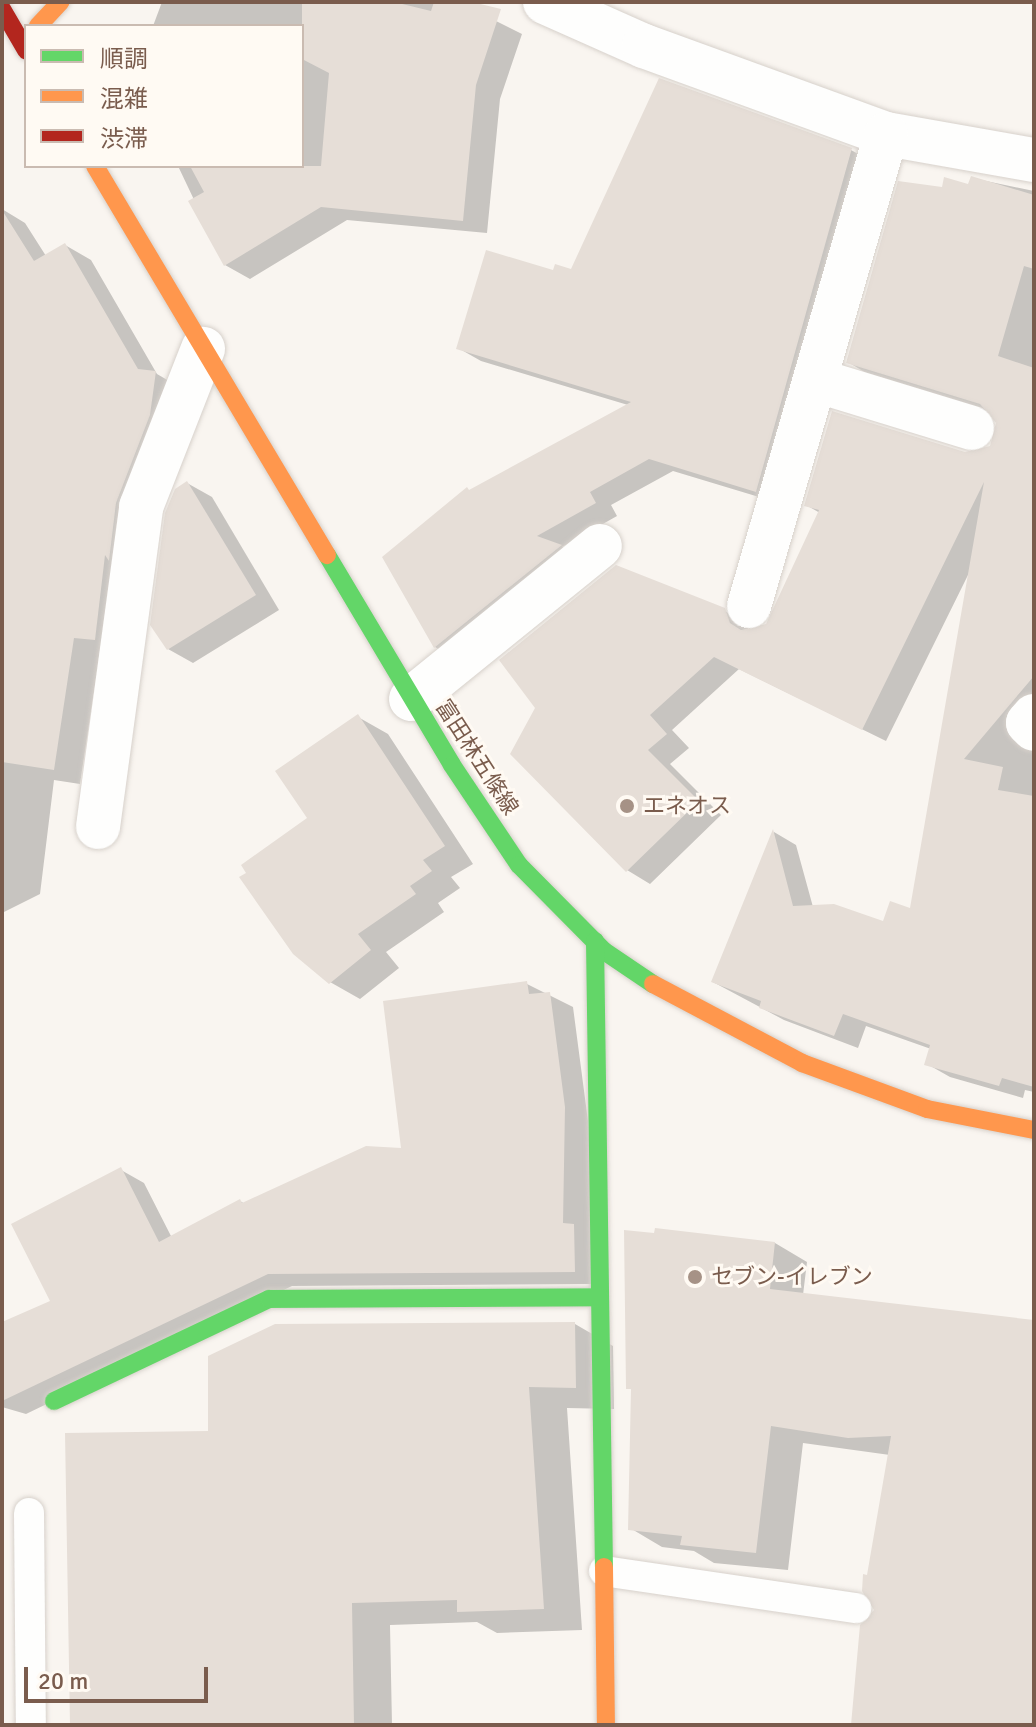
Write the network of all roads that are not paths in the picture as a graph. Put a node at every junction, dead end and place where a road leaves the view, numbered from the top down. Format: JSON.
{"nodes":[{"id":1,"x":60,"y":2,"type":"edge"},
{"id":2,"x":545,"y":2,"type":"edge"},
{"id":3,"x":2,"y":9,"type":"edge"},
{"id":4,"x":40,"y":24,"type":"edge"},
{"id":5,"x":24,"y":42,"type":"edge"},
{"id":6,"x":24,"y":44,"type":"edge"},
{"id":7,"x":2,"y":53,"type":"edge"},
{"id":8,"x":886,"y":134,"type":"junction"},
{"id":9,"x":1034,"y":160,"type":"edge"},
{"id":10,"x":96,"y":168,"type":"edge"},
{"id":11,"x":203,"y":349,"type":"junction"},
{"id":12,"x":815,"y":380,"type":"junction"},
{"id":13,"x":972,"y":428,"type":"dead end"},
{"id":14,"x":600,"y":546,"type":"dead end"},
{"id":15,"x":749,"y":606,"type":"dead end"},
{"id":16,"x":411,"y":699,"type":"junction"},
{"id":17,"x":1034,"y":716,"type":"edge"},
{"id":18,"x":1034,"y":729,"type":"edge"},
{"id":19,"x":98,"y":827,"type":"dead end"},
{"id":20,"x":595,"y":941,"type":"junction"},
{"id":21,"x":1034,"y":1130,"type":"edge"},
{"id":22,"x":600,"y":1297,"type":"junction"},
{"id":23,"x":54,"y":1401,"type":"dead end"},
{"id":24,"x":29,"y":1513,"type":"dead end"},
{"id":25,"x":604,"y":1571,"type":"junction"},
{"id":26,"x":856,"y":1608,"type":"dead end"},
{"id":27,"x":31,"y":1725,"type":"edge"},
{"id":28,"x":606,"y":1725,"type":"edge"}],
"edges":[{"from":1,"to":4,"type":"main road"},
{"from":2,"to":8,"type":"street"},
{"from":3,"to":5,"type":"main road"},
{"from":6,"to":7,"type":"main road"},
{"from":8,"to":9,"type":"street"},
{"from":8,"to":12,"type":"street"},
{"from":10,"to":11,"type":"main road","name":"富田林五條線"},
{"from":11,"to":16,"type":"main road","name":"富田林五條線"},
{"from":11,"to":19,"type":"street"},
{"from":12,"to":13,"type":"street"},
{"from":12,"to":15,"type":"street"},
{"from":14,"to":16,"type":"street"},
{"from":16,"to":20,"type":"main road","name":"富田林五條線"},
{"from":17,"to":18,"type":"street"},
{"from":20,"to":21,"type":"main road","name":"富田林五條線"},
{"from":20,"to":22,"type":"main road"},
{"from":22,"to":23,"type":"main road"},
{"from":22,"to":25,"type":"main road"},
{"from":24,"to":27,"type":"lane"},
{"from":25,"to":26,"type":"lane"},
{"from":25,"to":28,"type":"main road"}]}
